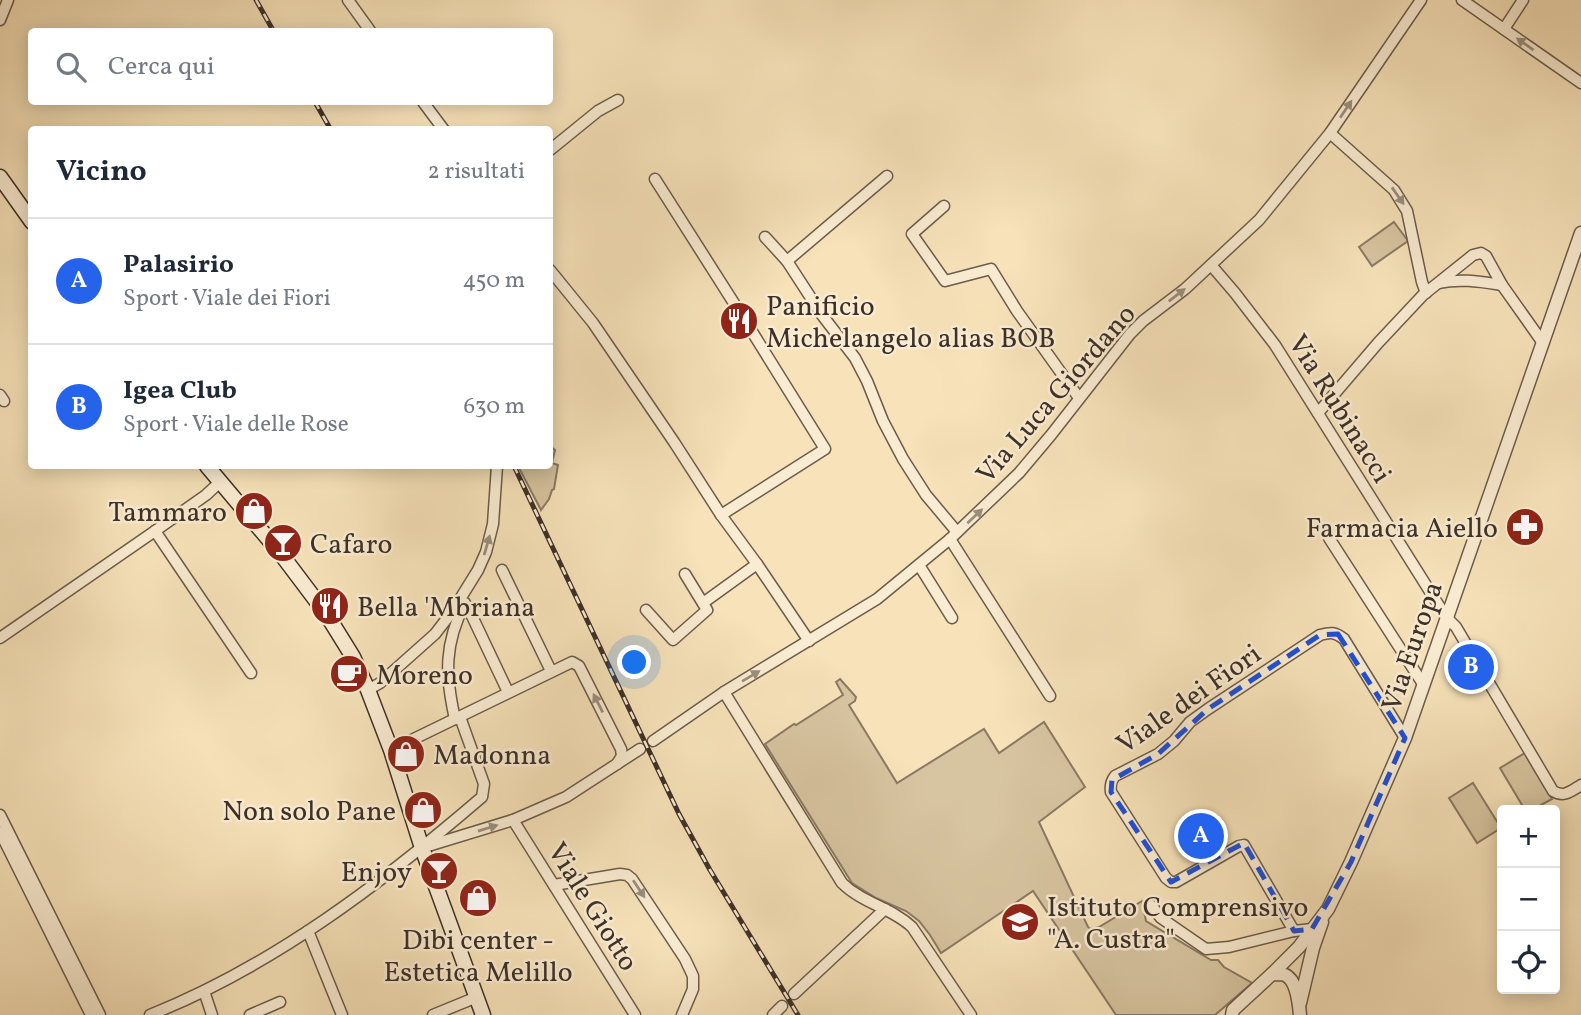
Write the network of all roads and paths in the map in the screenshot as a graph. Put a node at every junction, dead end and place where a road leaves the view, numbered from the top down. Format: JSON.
{"nodes":[{"id":1,"x":8,"y":0,"type":"edge"},
{"id":2,"x":348,"y":0,"type":"edge"},
{"id":3,"x":1421,"y":0,"type":"edge"},
{"id":4,"x":1462,"y":0,"type":"edge"},
{"id":5,"x":1524,"y":0,"type":"edge"},
{"id":6,"x":0,"y":20,"type":"edge"},
{"id":7,"x":368,"y":28,"type":"edge"},
{"id":8,"x":1504,"y":29,"type":"junction"},
{"id":9,"x":1581,"y":83,"type":"edge"},
{"id":10,"x":618,"y":100,"type":"dead end"},
{"id":11,"x":425,"y":105,"type":"edge"},
{"id":12,"x":441,"y":126,"type":"edge"},
{"id":13,"x":1330,"y":133,"type":"junction"},
{"id":14,"x":553,"y":148,"type":"edge"},
{"id":15,"x":887,"y":176,"type":"dead end"},
{"id":16,"x":0,"y":177,"type":"edge"},
{"id":17,"x":655,"y":179,"type":"dead end"},
{"id":18,"x":944,"y":206,"type":"dead end"},
{"id":19,"x":28,"y":216,"type":"edge"},
{"id":20,"x":1581,"y":233,"type":"edge"},
{"id":21,"x":765,"y":237,"type":"dead end"},
{"id":22,"x":787,"y":261,"type":"junction"},
{"id":23,"x":1211,"y":265,"type":"junction"},
{"id":24,"x":553,"y":274,"type":"edge"},
{"id":25,"x":1436,"y":284,"type":"junction"},
{"id":26,"x":1502,"y":285,"type":"junction"},
{"id":27,"x":1426,"y":292,"type":"junction"},
{"id":28,"x":1543,"y":343,"type":"junction"},
{"id":29,"x":1079,"y":398,"type":"junction"},
{"id":30,"x":1318,"y":413,"type":"junction"},
{"id":31,"x":210,"y":469,"type":"edge"},
{"id":32,"x":497,"y":469,"type":"edge"},
{"id":33,"x":220,"y":481,"type":"junction"},
{"id":34,"x":721,"y":514,"type":"junction"},
{"id":35,"x":155,"y":531,"type":"junction"},
{"id":36,"x":953,"y":536,"type":"junction"},
{"id":37,"x":1329,"y":538,"type":"dead end"},
{"id":38,"x":757,"y":564,"type":"junction"},
{"id":39,"x":919,"y":565,"type":"junction"},
{"id":40,"x":487,"y":567,"type":"dead end"},
{"id":41,"x":502,"y":570,"type":"dead end"},
{"id":42,"x":685,"y":574,"type":"dead end"},
{"id":43,"x":703,"y":603,"type":"junction"},
{"id":44,"x":646,"y":610,"type":"dead end"},
{"id":45,"x":471,"y":614,"type":"dead end"},
{"id":46,"x":1446,"y":617,"type":"junction"},
{"id":47,"x":952,"y":618,"type":"dead end"},
{"id":48,"x":0,"y":638,"type":"edge"},
{"id":49,"x":809,"y":641,"type":"junction"},
{"id":50,"x":551,"y":671,"type":"junction"},
{"id":51,"x":251,"y":673,"type":"dead end"},
{"id":52,"x":1423,"y":684,"type":"junction"},
{"id":53,"x":369,"y":690,"type":"junction"},
{"id":54,"x":508,"y":692,"type":"junction"},
{"id":55,"x":724,"y":692,"type":"junction"},
{"id":56,"x":1050,"y":696,"type":"dead end"},
{"id":57,"x":458,"y":718,"type":"junction"},
{"id":58,"x":1405,"y":738,"type":"junction"},
{"id":59,"x":653,"y":741,"type":"dead end"},
{"id":60,"x":640,"y":749,"type":"dead end"},
{"id":61,"x":391,"y":750,"type":"junction"},
{"id":62,"x":617,"y":764,"type":"junction"},
{"id":63,"x":1581,"y":785,"type":"edge"},
{"id":64,"x":0,"y":815,"type":"edge"},
{"id":65,"x":513,"y":820,"type":"junction"},
{"id":66,"x":0,"y":832,"type":"edge"},
{"id":67,"x":422,"y":848,"type":"junction"},
{"id":68,"x":554,"y":885,"type":"junction"},
{"id":69,"x":1152,"y":906,"type":"dead end"},
{"id":70,"x":886,"y":909,"type":"junction"},
{"id":71,"x":1325,"y":912,"type":"junction"},
{"id":72,"x":1312,"y":929,"type":"junction"},
{"id":73,"x":308,"y":931,"type":"junction"},
{"id":74,"x":1294,"y":931,"type":"junction"},
{"id":75,"x":1272,"y":974,"type":"junction"},
{"id":76,"x":204,"y":991,"type":"junction"},
{"id":77,"x":794,"y":994,"type":"dead end"},
{"id":78,"x":477,"y":997,"type":"junction"},
{"id":79,"x":280,"y":1002,"type":"dead end"},
{"id":80,"x":782,"y":1006,"type":"dead end"},
{"id":81,"x":1299,"y":1011,"type":"edge"},
{"id":82,"x":1230,"y":1013,"type":"edge"},
{"id":83,"x":91,"y":1015,"type":"edge"},
{"id":84,"x":100,"y":1015,"type":"edge"},
{"id":85,"x":150,"y":1015,"type":"edge"},
{"id":86,"x":212,"y":1015,"type":"edge"},
{"id":87,"x":250,"y":1015,"type":"edge"},
{"id":88,"x":342,"y":1015,"type":"edge"},
{"id":89,"x":433,"y":1015,"type":"edge"},
{"id":90,"x":483,"y":1015,"type":"edge"},
{"id":91,"x":635,"y":1015,"type":"edge"},
{"id":92,"x":682,"y":1015,"type":"edge"},
{"id":93,"x":773,"y":1015,"type":"edge"},
{"id":94,"x":971,"y":1015,"type":"edge"}],
"edges":[{"from":1,"to":6,"type":"street"},
{"from":2,"to":7,"type":"street"},
{"from":13,"to":3,"type":"street","name":"Via Luca Giordano","one_way":true},
{"from":4,"to":8,"type":"street"},
{"from":5,"to":8,"type":"street"},
{"from":9,"to":8,"type":"street","one_way":true},
{"from":10,"to":14,"type":"street"},
{"from":11,"to":12,"type":"street"},
{"from":13,"to":23,"type":"street","name":"Via Luca Giordano"},
{"from":13,"to":27,"type":"street","one_way":true},
{"from":15,"to":22,"type":"street"},
{"from":16,"to":19,"type":"main road"},
{"from":17,"to":34,"type":"street"},
{"from":18,"to":29,"type":"street"},
{"from":20,"to":28,"type":"street","name":"Via Europa"},
{"from":21,"to":22,"type":"street"},
{"from":22,"to":36,"type":"street"},
{"from":29,"to":23,"type":"street","name":"Via Luca Giordano","one_way":true},
{"from":23,"to":30,"type":"street","name":"Via Rubinacci"},
{"from":24,"to":34,"type":"street"},
{"from":25,"to":26,"type":"street"},
{"from":25,"to":26,"type":"street"},
{"from":25,"to":27,"type":"street"},
{"from":26,"to":28,"type":"street"},
{"from":27,"to":30,"type":"street"},
{"from":28,"to":46,"type":"street","name":"Via Europa"},
{"from":36,"to":29,"type":"street","name":"Via Luca Giordano","one_way":true},
{"from":30,"to":46,"type":"street","name":"Via Rubinacci"},
{"from":31,"to":33,"type":"main road"},
{"from":53,"to":32,"type":"street","one_way":true},
{"from":33,"to":35,"type":"street"},
{"from":33,"to":53,"type":"main road"},
{"from":34,"to":38,"type":"street"},
{"from":35,"to":48,"type":"street"},
{"from":35,"to":51,"type":"street"},
{"from":36,"to":39,"type":"street","name":"Via Luca Giordano"},
{"from":36,"to":56,"type":"street"},
{"from":37,"to":52,"type":"street"},
{"from":38,"to":43,"type":"street"},
{"from":38,"to":49,"type":"street"},
{"from":39,"to":47,"type":"street"},
{"from":39,"to":49,"type":"street","name":"Via Luca Giordano"},
{"from":40,"to":57,"type":"street"},
{"from":41,"to":50,"type":"street"},
{"from":42,"to":43,"type":"street"},
{"from":43,"to":44,"type":"street"},
{"from":45,"to":54,"type":"street"},
{"from":46,"to":52,"type":"street","name":"Via Europa"},
{"from":46,"to":63,"type":"street","name":"Via Rubinacci"},
{"from":55,"to":49,"type":"street","name":"Via Luca Giordano","one_way":true},
{"from":50,"to":54,"type":"street"},
{"from":62,"to":50,"type":"street","one_way":true},
{"from":52,"to":58,"type":"street","name":"Via Europa"},
{"from":53,"to":61,"type":"main road"},
{"from":54,"to":57,"type":"street"},
{"from":55,"to":59,"type":"street","name":"Via Luca Giordano"},
{"from":55,"to":70,"type":"street"},
{"from":57,"to":61,"type":"street"},
{"from":57,"to":67,"type":"street"},
{"from":58,"to":71,"type":"street","name":"Via Europa"},
{"from":58,"to":74,"type":"street","name":"Viale dei Fiori"},
{"from":60,"to":62,"type":"street"},
{"from":61,"to":67,"type":"main road"},
{"from":62,"to":65,"type":"street"},
{"from":64,"to":84,"type":"street"},
{"from":67,"to":65,"type":"street","one_way":true},
{"from":65,"to":68,"type":"street","name":"Viale Giotto"},
{"from":66,"to":83,"type":"street"},
{"from":67,"to":73,"type":"street"},
{"from":67,"to":78,"type":"main road"},
{"from":68,"to":91,"type":"street","name":"Viale Giotto"},
{"from":68,"to":92,"type":"street","one_way":true},
{"from":69,"to":74,"type":"street"},
{"from":70,"to":77,"type":"street"},
{"from":70,"to":94,"type":"street"},
{"from":71,"to":72,"type":"street","name":"Via Europa"},
{"from":71,"to":81,"type":"street"},
{"from":72,"to":74,"type":"street"},
{"from":72,"to":75,"type":"street","name":"Via Europa"},
{"from":73,"to":76,"type":"street"},
{"from":73,"to":88,"type":"street"},
{"from":75,"to":81,"type":"street"},
{"from":75,"to":82,"type":"street","name":"Via Europa"},
{"from":76,"to":85,"type":"street"},
{"from":76,"to":86,"type":"street"},
{"from":78,"to":89,"type":"street"},
{"from":78,"to":90,"type":"main road"},
{"from":79,"to":87,"type":"street"},
{"from":80,"to":93,"type":"street"}]}
